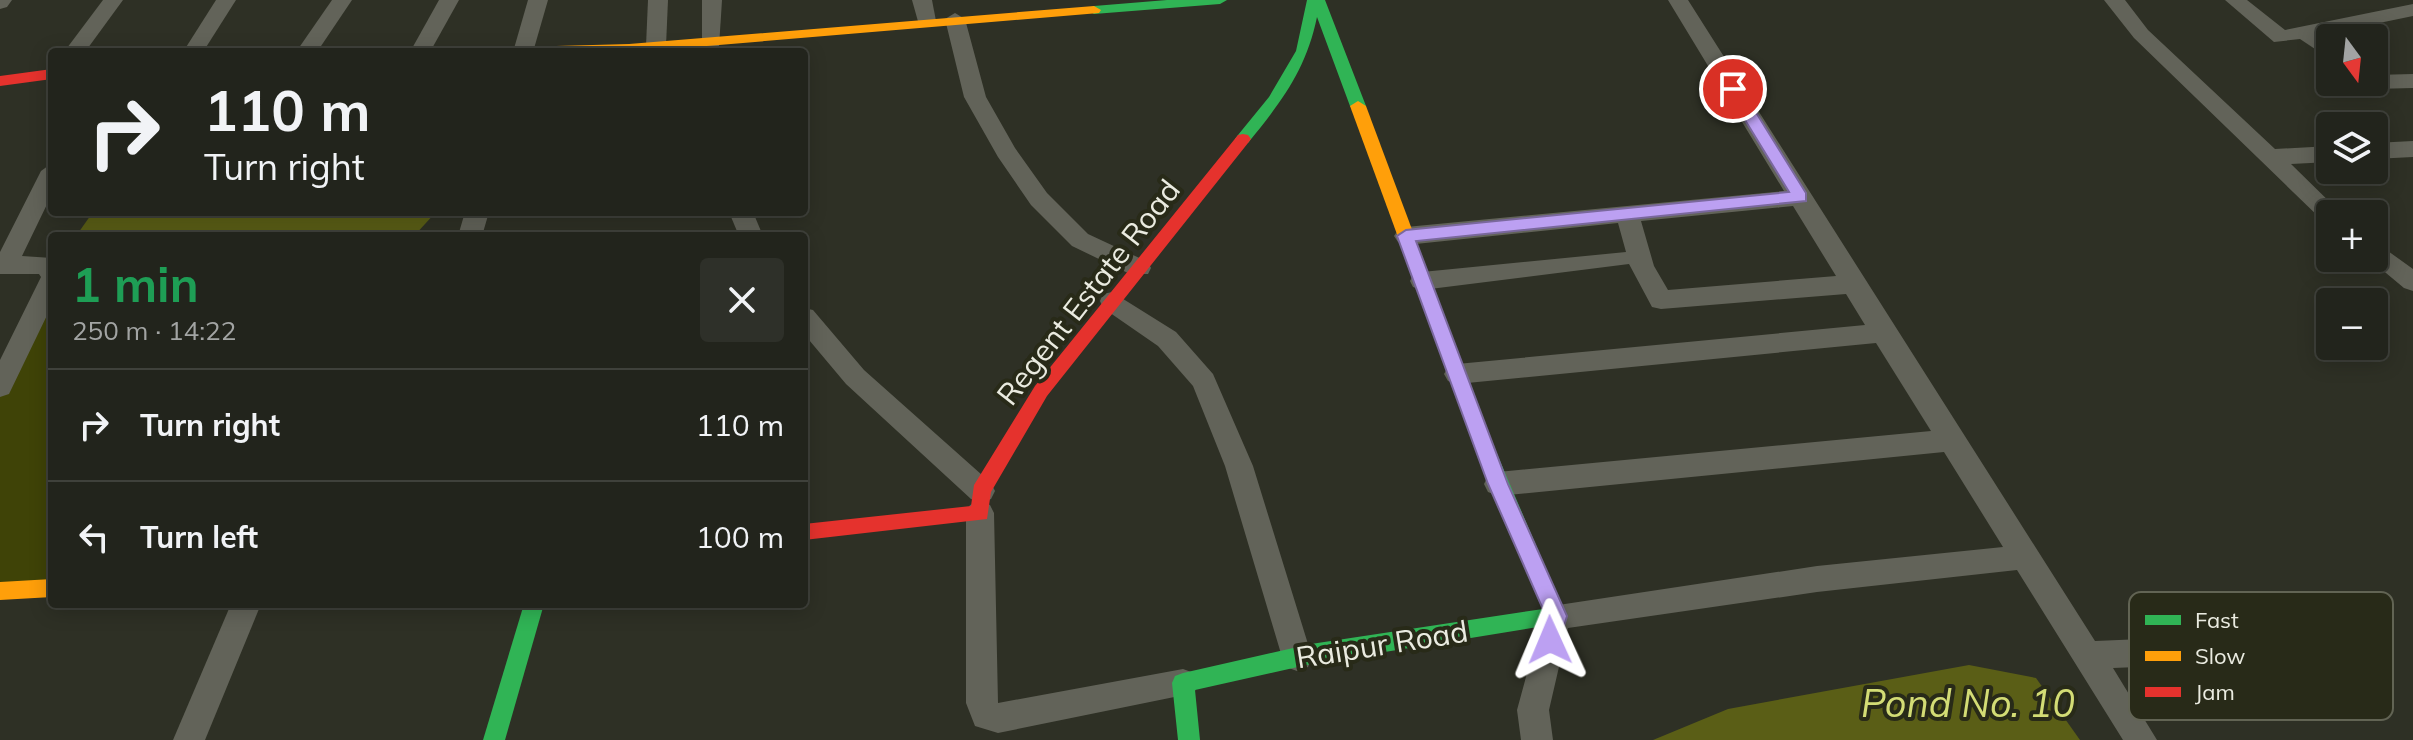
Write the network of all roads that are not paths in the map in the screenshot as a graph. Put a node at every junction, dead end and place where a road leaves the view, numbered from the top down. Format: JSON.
{"nodes":[{"id":1,"x":113,"y":0,"type":"edge"},
{"id":2,"x":226,"y":0,"type":"edge"},
{"id":3,"x":342,"y":0,"type":"edge"},
{"id":4,"x":449,"y":0,"type":"edge"},
{"id":5,"x":538,"y":0,"type":"edge"},
{"id":6,"x":658,"y":0,"type":"edge"},
{"id":7,"x":712,"y":0,"type":"edge"},
{"id":8,"x":922,"y":0,"type":"edge"},
{"id":9,"x":1219,"y":0,"type":"edge"},
{"id":10,"x":1316,"y":0,"type":"edge"},
{"id":11,"x":1678,"y":0,"type":"edge"},
{"id":12,"x":2114,"y":0,"type":"edge"},
{"id":13,"x":2235,"y":0,"type":"edge"},
{"id":14,"x":1036,"y":6,"type":"edge"},
{"id":15,"x":2413,"y":10,"type":"edge"},
{"id":16,"x":955,"y":19,"type":"junction"},
{"id":17,"x":926,"y":21,"type":"junction"},
{"id":18,"x":2305,"y":33,"type":"junction"},
{"id":19,"x":2316,"y":41,"type":"edge"},
{"id":20,"x":712,"y":42,"type":"junction"},
{"id":21,"x":656,"y":46,"type":"junction"},
{"id":22,"x":742,"y":46,"type":"edge"},
{"id":23,"x":77,"y":48,"type":"edge"},
{"id":24,"x":196,"y":48,"type":"edge"},
{"id":25,"x":309,"y":48,"type":"edge"},
{"id":26,"x":422,"y":48,"type":"edge"},
{"id":27,"x":523,"y":48,"type":"edge"},
{"id":28,"x":611,"y":48,"type":"edge"},
{"id":29,"x":48,"y":75,"type":"edge"},
{"id":30,"x":0,"y":81,"type":"edge"},
{"id":31,"x":2413,"y":81,"type":"edge"},
{"id":32,"x":2388,"y":82,"type":"edge"},
{"id":33,"x":2413,"y":149,"type":"edge"},
{"id":34,"x":2388,"y":150,"type":"edge"},
{"id":35,"x":2316,"y":155,"type":"edge"},
{"id":36,"x":2270,"y":157,"type":"junction"},
{"id":37,"x":48,"y":179,"type":"edge"},
{"id":38,"x":1800,"y":197,"type":"junction"},
{"id":39,"x":2316,"y":201,"type":"edge"},
{"id":40,"x":1627,"y":214,"type":"junction"},
{"id":41,"x":1406,"y":236,"type":"junction"},
{"id":42,"x":1620,"y":259,"type":"dead end"},
{"id":43,"x":2388,"y":261,"type":"edge"},
{"id":44,"x":3,"y":264,"type":"edge"},
{"id":45,"x":48,"y":267,"type":"edge"},
{"id":46,"x":1139,"y":268,"type":"junction"},
{"id":47,"x":1422,"y":281,"type":"junction"},
{"id":48,"x":2413,"y":282,"type":"edge"},
{"id":49,"x":1853,"y":284,"type":"junction"},
{"id":50,"x":48,"y":285,"type":"edge"},
{"id":51,"x":1112,"y":301,"type":"junction"},
{"id":52,"x":808,"y":322,"type":"edge"},
{"id":53,"x":1883,"y":333,"type":"junction"},
{"id":54,"x":1457,"y":374,"type":"junction"},
{"id":55,"x":0,"y":387,"type":"edge"},
{"id":56,"x":1951,"y":440,"type":"junction"},
{"id":57,"x":1498,"y":484,"type":"junction"},
{"id":58,"x":980,"y":502,"type":"junction"},
{"id":59,"x":808,"y":531,"type":"edge"},
{"id":60,"x":2025,"y":557,"type":"junction"},
{"id":61,"x":48,"y":588,"type":"edge"},
{"id":62,"x":0,"y":591,"type":"edge"},
{"id":63,"x":244,"y":608,"type":"edge"},
{"id":64,"x":533,"y":608,"type":"edge"},
{"id":65,"x":1556,"y":616,"type":"junction"},
{"id":66,"x":2129,"y":653,"type":"edge"},
{"id":67,"x":2088,"y":655,"type":"junction"},
{"id":68,"x":1297,"y":657,"type":"junction"},
{"id":69,"x":1183,"y":683,"type":"junction"},
{"id":70,"x":189,"y":740,"type":"edge"},
{"id":71,"x":494,"y":740,"type":"edge"},
{"id":72,"x":1189,"y":740,"type":"edge"},
{"id":73,"x":1537,"y":740,"type":"edge"},
{"id":74,"x":2141,"y":740,"type":"edge"}],
"edges":[{"from":1,"to":23,"type":"street"},
{"from":2,"to":24,"type":"street"},
{"from":3,"to":25,"type":"street"},
{"from":4,"to":26,"type":"street"},
{"from":5,"to":27,"type":"street"},
{"from":6,"to":21,"type":"street"},
{"from":7,"to":20,"type":"street"},
{"from":8,"to":17,"type":"street"},
{"from":9,"to":14,"type":"street"},
{"from":10,"to":41,"type":"street"},
{"from":10,"to":46,"type":"street","name":"Regent Estate Road"},
{"from":11,"to":38,"type":"street"},
{"from":12,"to":36,"type":"street"},
{"from":13,"to":18,"type":"street"},
{"from":14,"to":16,"type":"street"},
{"from":15,"to":18,"type":"street"},
{"from":16,"to":17,"type":"street"},
{"from":16,"to":46,"type":"street"},
{"from":17,"to":22,"type":"street"},
{"from":18,"to":19,"type":"street"},
{"from":20,"to":21,"type":"street"},
{"from":20,"to":22,"type":"street"},
{"from":21,"to":28,"type":"street"},
{"from":29,"to":30,"type":"street"},
{"from":31,"to":32,"type":"street"},
{"from":33,"to":34,"type":"street"},
{"from":35,"to":36,"type":"street"},
{"from":36,"to":39,"type":"street"},
{"from":37,"to":44,"type":"street"},
{"from":38,"to":40,"type":"street"},
{"from":38,"to":49,"type":"street"},
{"from":40,"to":41,"type":"street"},
{"from":40,"to":49,"type":"street"},
{"from":41,"to":47,"type":"street"},
{"from":42,"to":47,"type":"street"},
{"from":43,"to":48,"type":"street"},
{"from":44,"to":45,"type":"street"},
{"from":46,"to":51,"type":"street","name":"Regent Estate Road"},
{"from":47,"to":54,"type":"street"},
{"from":49,"to":53,"type":"street"},
{"from":50,"to":55,"type":"street"},
{"from":51,"to":58,"type":"street","name":"Regent Estate Road"},
{"from":51,"to":68,"type":"street"},
{"from":52,"to":58,"type":"street"},
{"from":53,"to":54,"type":"street"},
{"from":53,"to":56,"type":"street"},
{"from":54,"to":57,"type":"street"},
{"from":56,"to":57,"type":"street"},
{"from":56,"to":60,"type":"street"},
{"from":57,"to":65,"type":"street"},
{"from":58,"to":59,"type":"street"},
{"from":58,"to":69,"type":"street"},
{"from":60,"to":65,"type":"street"},
{"from":60,"to":67,"type":"street"},
{"from":61,"to":62,"type":"street"},
{"from":63,"to":70,"type":"street"},
{"from":64,"to":71,"type":"street"},
{"from":65,"to":68,"type":"street","name":"Raipur Road"},
{"from":65,"to":73,"type":"street"},
{"from":66,"to":67,"type":"street"},
{"from":67,"to":74,"type":"street"},
{"from":68,"to":69,"type":"street","name":"Raipur Road"},
{"from":69,"to":72,"type":"street"}]}
